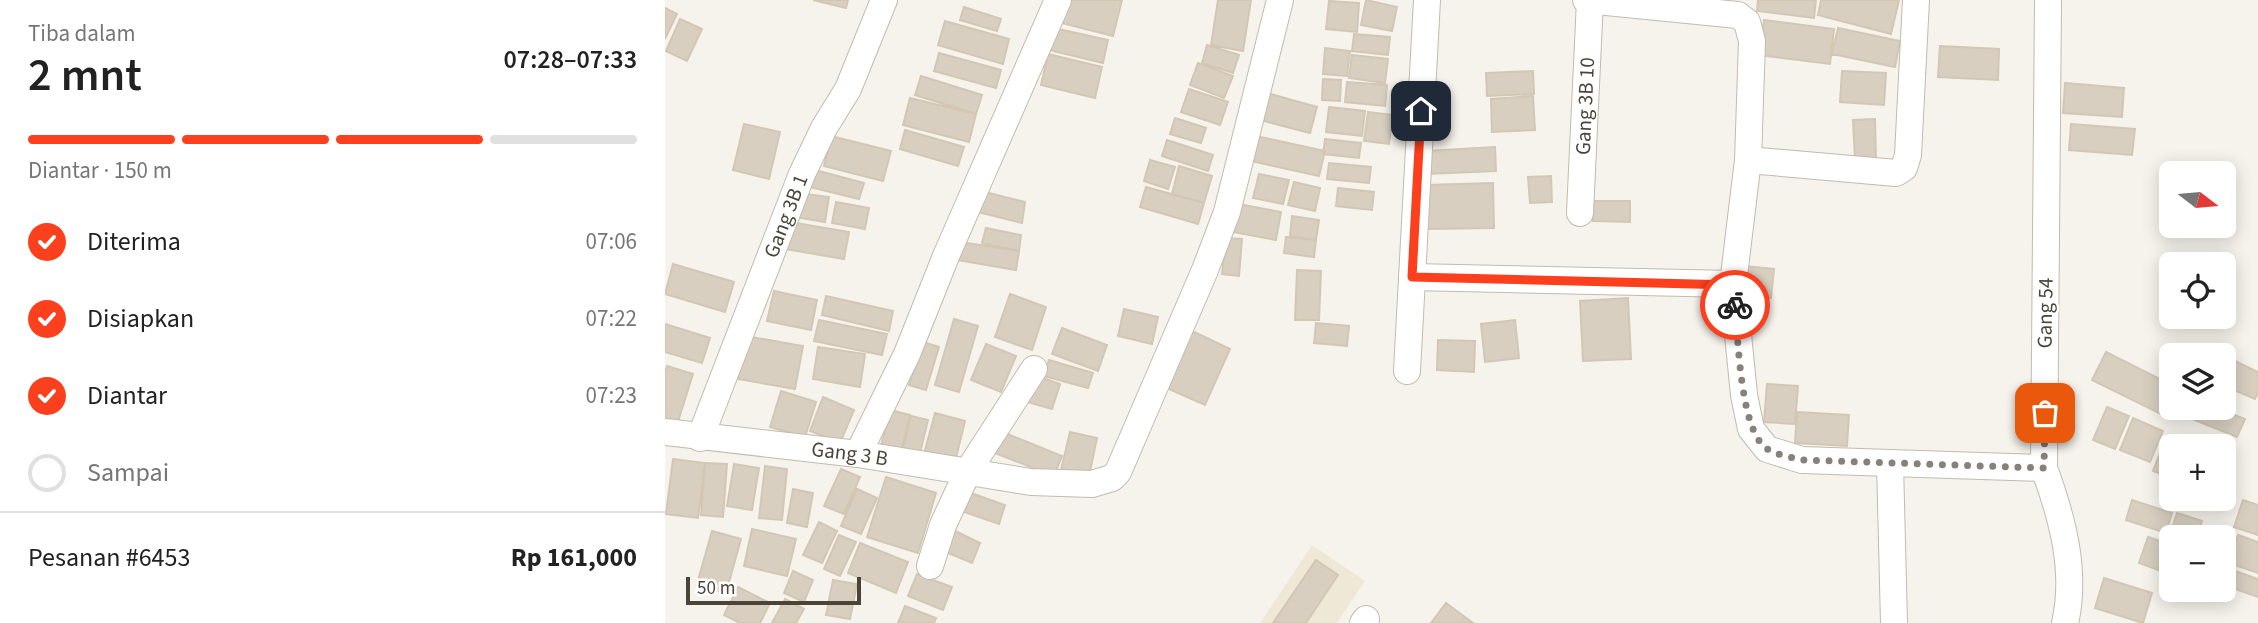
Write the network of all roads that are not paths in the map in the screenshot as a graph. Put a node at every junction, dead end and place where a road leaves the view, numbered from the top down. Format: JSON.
{"nodes":[{"id":1,"x":884,"y":0,"type":"edge"},
{"id":2,"x":1058,"y":0,"type":"edge"},
{"id":3,"x":1280,"y":0,"type":"edge"},
{"id":4,"x":1427,"y":0,"type":"edge"},
{"id":5,"x":1588,"y":0,"type":"edge"},
{"id":6,"x":1916,"y":0,"type":"edge"},
{"id":7,"x":2048,"y":0,"type":"edge"},
{"id":8,"x":1748,"y":160,"type":"junction"},
{"id":9,"x":1580,"y":213,"type":"dead end"},
{"id":10,"x":1412,"y":277,"type":"junction"},
{"id":11,"x":1734,"y":285,"type":"junction"},
{"id":12,"x":1034,"y":369,"type":"dead end"},
{"id":13,"x":1407,"y":371,"type":"dead end"},
{"id":14,"x":665,"y":432,"type":"edge"},
{"id":15,"x":700,"y":438,"type":"junction"},
{"id":16,"x":858,"y":454,"type":"junction"},
{"id":17,"x":1890,"y":463,"type":"junction"},
{"id":18,"x":2044,"y":468,"type":"junction"},
{"id":19,"x":968,"y":471,"type":"junction"},
{"id":20,"x":930,"y":566,"type":"dead end"},
{"id":21,"x":1894,"y":623,"type":"edge"},
{"id":22,"x":2065,"y":623,"type":"edge"}],
"edges":[{"from":1,"to":15,"type":"street","name":"Gang 3B 1"},
{"from":2,"to":16,"type":"street"},
{"from":3,"to":19,"type":"street","name":"Gang 3 B"},
{"from":4,"to":10,"type":"street"},
{"from":5,"to":8,"type":"street"},
{"from":5,"to":9,"type":"street","name":"Gang 3B 10"},
{"from":6,"to":8,"type":"street"},
{"from":7,"to":18,"type":"street","name":"Gang 54"},
{"from":8,"to":11,"type":"street"},
{"from":10,"to":11,"type":"street"},
{"from":10,"to":13,"type":"street"},
{"from":11,"to":17,"type":"street"},
{"from":12,"to":19,"type":"street"},
{"from":14,"to":15,"type":"street","name":"Gang 3 B"},
{"from":15,"to":16,"type":"street","name":"Gang 3 B"},
{"from":16,"to":19,"type":"street","name":"Gang 3 B"},
{"from":17,"to":18,"type":"street"},
{"from":17,"to":21,"type":"street"},
{"from":18,"to":22,"type":"street","name":"Gang 54"},
{"from":19,"to":20,"type":"street"}]}
